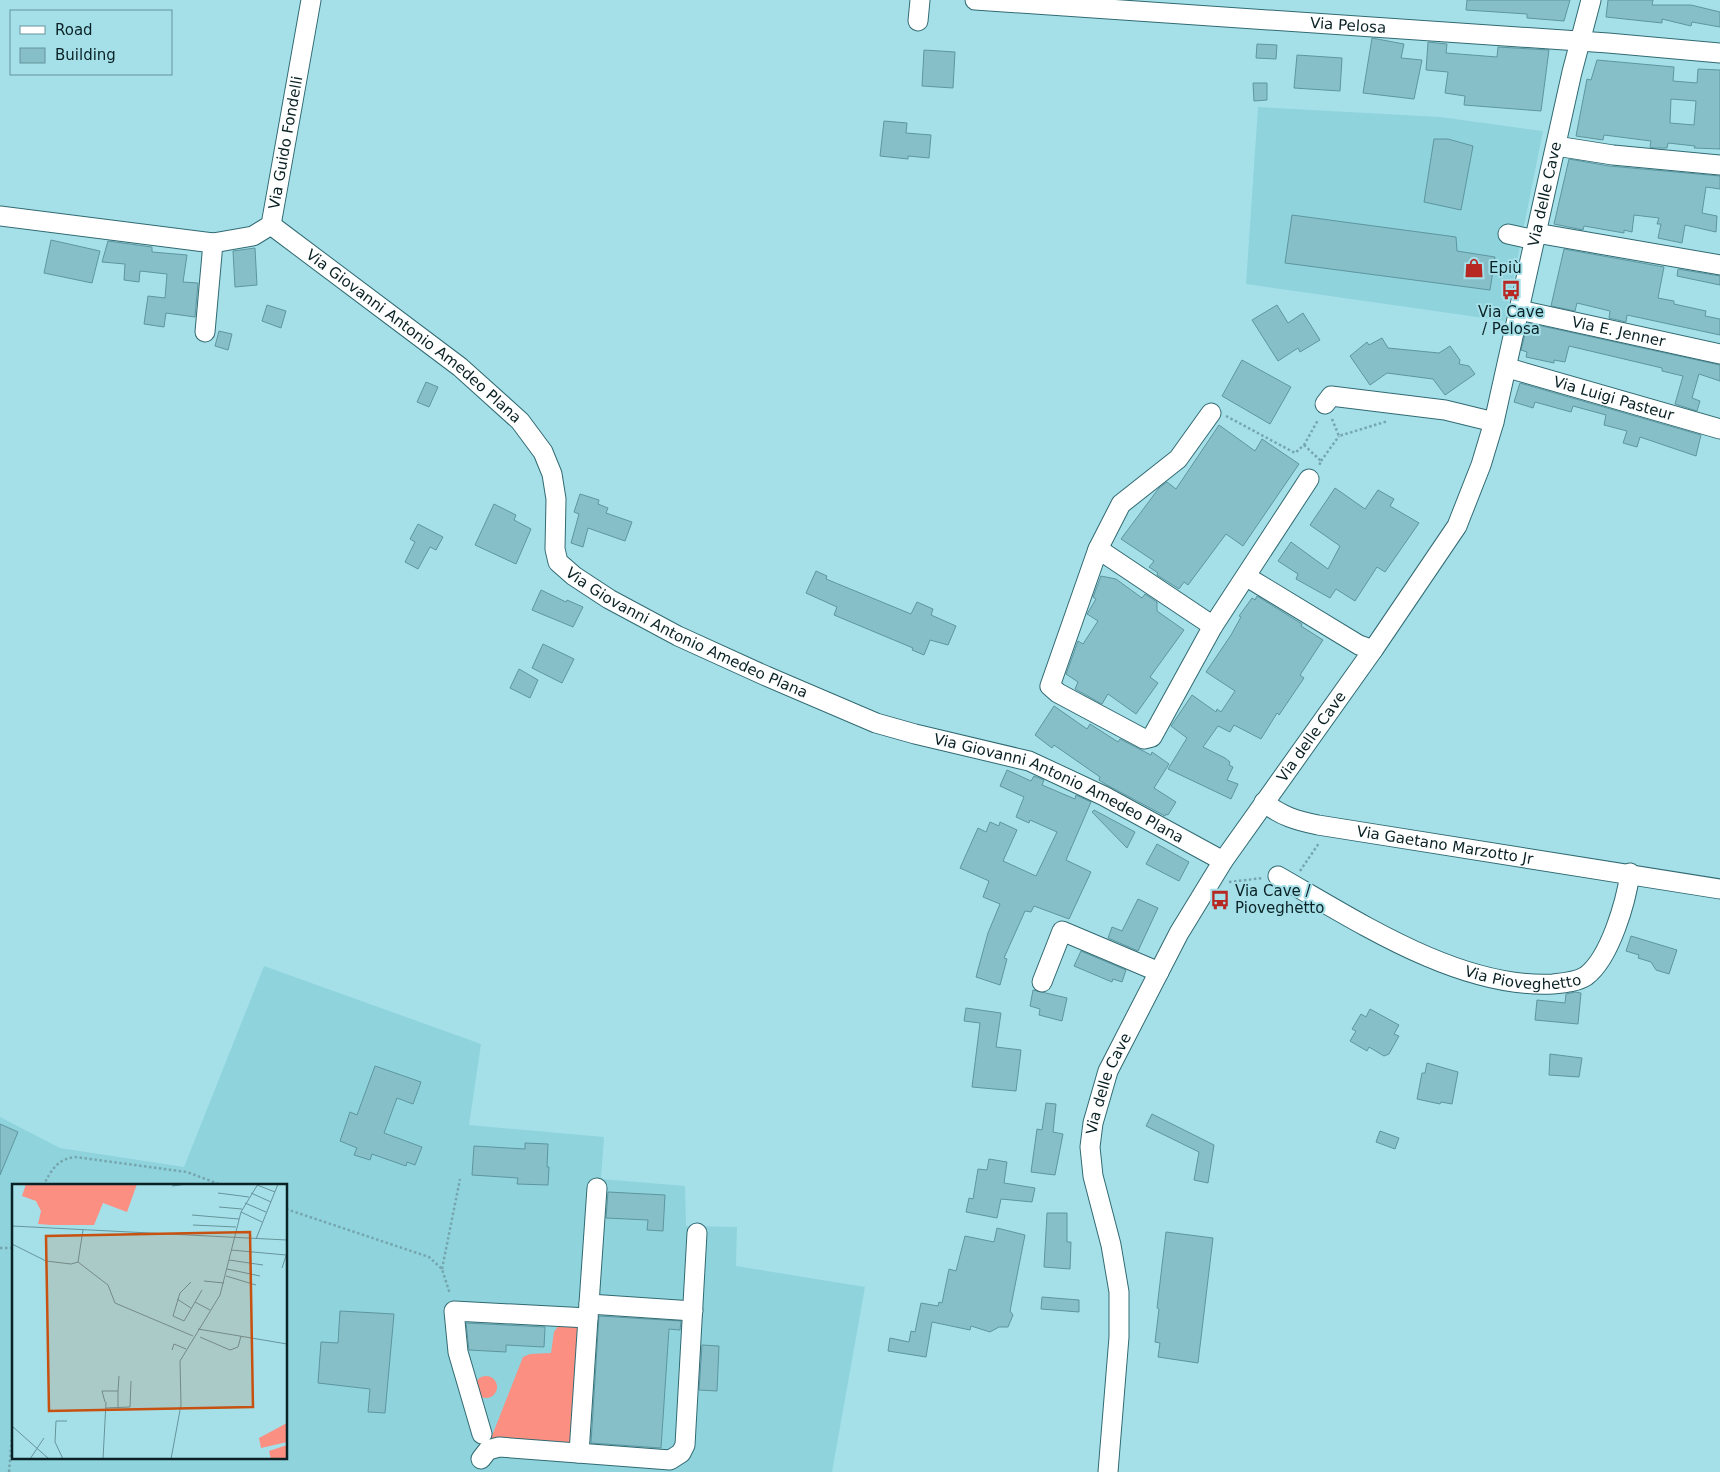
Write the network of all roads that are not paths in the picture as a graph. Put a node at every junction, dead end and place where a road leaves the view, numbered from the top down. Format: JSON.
{"nodes":[{"id":1,"x":312,"y":0,"type":"edge"},
{"id":2,"x":920,"y":0,"type":"edge"},
{"id":3,"x":974,"y":0,"type":"edge"},
{"id":4,"x":1592,"y":0,"type":"edge"},
{"id":5,"x":1085,"y":4,"type":"edge"},
{"id":6,"x":918,"y":21,"type":"dead end"},
{"id":7,"x":1579,"y":42,"type":"junction"},
{"id":8,"x":1720,"y":53,"type":"edge"},
{"id":9,"x":1556,"y":146,"type":"junction"},
{"id":10,"x":1720,"y":165,"type":"edge"},
{"id":11,"x":0,"y":216,"type":"edge"},
{"id":12,"x":271,"y":225,"type":"junction"},
{"id":13,"x":1508,"y":234,"type":"dead end"},
{"id":14,"x":1536,"y":237,"type":"junction"},
{"id":15,"x":213,"y":243,"type":"junction"},
{"id":16,"x":1720,"y":265,"type":"edge"},
{"id":17,"x":1520,"y":310,"type":"junction"},
{"id":18,"x":205,"y":332,"type":"dead end"},
{"id":19,"x":1720,"y":354,"type":"edge"},
{"id":20,"x":1508,"y":368,"type":"junction"},
{"id":21,"x":1325,"y":404,"type":"road end"},
{"id":22,"x":1211,"y":413,"type":"road end"},
{"id":23,"x":1494,"y":422,"type":"junction"},
{"id":24,"x":1720,"y":429,"type":"edge"},
{"id":25,"x":1309,"y":480,"type":"dead end"},
{"id":26,"x":1098,"y":549,"type":"junction"},
{"id":27,"x":1247,"y":577,"type":"junction"},
{"id":28,"x":1213,"y":626,"type":"junction"},
{"id":29,"x":1373,"y":650,"type":"junction"},
{"id":30,"x":1264,"y":802,"type":"junction"},
{"id":31,"x":1223,"y":860,"type":"junction"},
{"id":32,"x":1630,"y":873,"type":"junction"},
{"id":33,"x":1285,"y":880,"type":"road end"},
{"id":34,"x":1720,"y":889,"type":"edge"},
{"id":35,"x":1159,"y":972,"type":"junction"},
{"id":36,"x":1042,"y":982,"type":"dead end"},
{"id":37,"x":597,"y":1188,"type":"dead end"},
{"id":38,"x":697,"y":1233,"type":"dead end"},
{"id":39,"x":588,"y":1311,"type":"junction"},
{"id":40,"x":692,"y":1311,"type":"junction"},
{"id":41,"x":485,"y":1403,"type":"dead end"},
{"id":42,"x":482,"y":1434,"type":"junction"},
{"id":43,"x":579,"y":1453,"type":"junction"},
{"id":44,"x":480,"y":1466,"type":"edge"},
{"id":45,"x":1108,"y":1472,"type":"edge"}],
"edges":[{"from":1,"to":12,"type":"street","name":"Via Guido Fondelli"},
{"from":2,"to":6,"type":"street"},
{"from":3,"to":5,"type":"street","name":"Via Pelosa"},
{"from":4,"to":7,"type":"street","name":"Via delle Cave"},
{"from":5,"to":7,"type":"street","name":"Via Pelosa"},
{"from":7,"to":8,"type":"street","name":"Via Pelosa"},
{"from":7,"to":9,"type":"street","name":"Via delle Cave"},
{"from":9,"to":10,"type":"street"},
{"from":9,"to":14,"type":"street","name":"Via delle Cave"},
{"from":11,"to":15,"type":"street","name":"Via Guido Fondelli"},
{"from":12,"to":15,"type":"street","name":"Via Guido Fondelli"},
{"from":12,"to":31,"type":"street","name":"Via Giovanni Antonio Amedeo Plana"},
{"from":13,"to":14,"type":"street"},
{"from":14,"to":16,"type":"street"},
{"from":14,"to":17,"type":"street","name":"Via delle Cave"},
{"from":15,"to":18,"type":"street"},
{"from":17,"to":19,"type":"street","name":"Via E. Jenner"},
{"from":17,"to":20,"type":"street","name":"Via delle Cave"},
{"from":20,"to":23,"type":"street","name":"Via delle Cave"},
{"from":20,"to":24,"type":"street","name":"Via Luigi Pasteur"},
{"from":21,"to":23,"type":"street"},
{"from":22,"to":26,"type":"street"},
{"from":23,"to":29,"type":"street","name":"Via delle Cave"},
{"from":25,"to":27,"type":"street"},
{"from":26,"to":28,"type":"street"},
{"from":26,"to":28,"type":"street"},
{"from":27,"to":28,"type":"street"},
{"from":27,"to":29,"type":"street"},
{"from":29,"to":30,"type":"street","name":"Via delle Cave"},
{"from":30,"to":31,"type":"street","name":"Via delle Cave"},
{"from":30,"to":32,"type":"street","name":"Via Gaetano Marzotto Jr"},
{"from":31,"to":35,"type":"street","name":"Via delle Cave"},
{"from":32,"to":33,"type":"street","name":"Via Pioveghetto"},
{"from":32,"to":34,"type":"street"},
{"from":35,"to":36,"type":"street"},
{"from":35,"to":45,"type":"street","name":"Via delle Cave"},
{"from":37,"to":39,"type":"street"},
{"from":38,"to":40,"type":"street"},
{"from":39,"to":40,"type":"street"},
{"from":39,"to":42,"type":"street"},
{"from":39,"to":43,"type":"street"},
{"from":40,"to":43,"type":"street"},
{"from":41,"to":42,"type":"street"},
{"from":42,"to":44,"type":"street"},
{"from":43,"to":44,"type":"street"}]}
